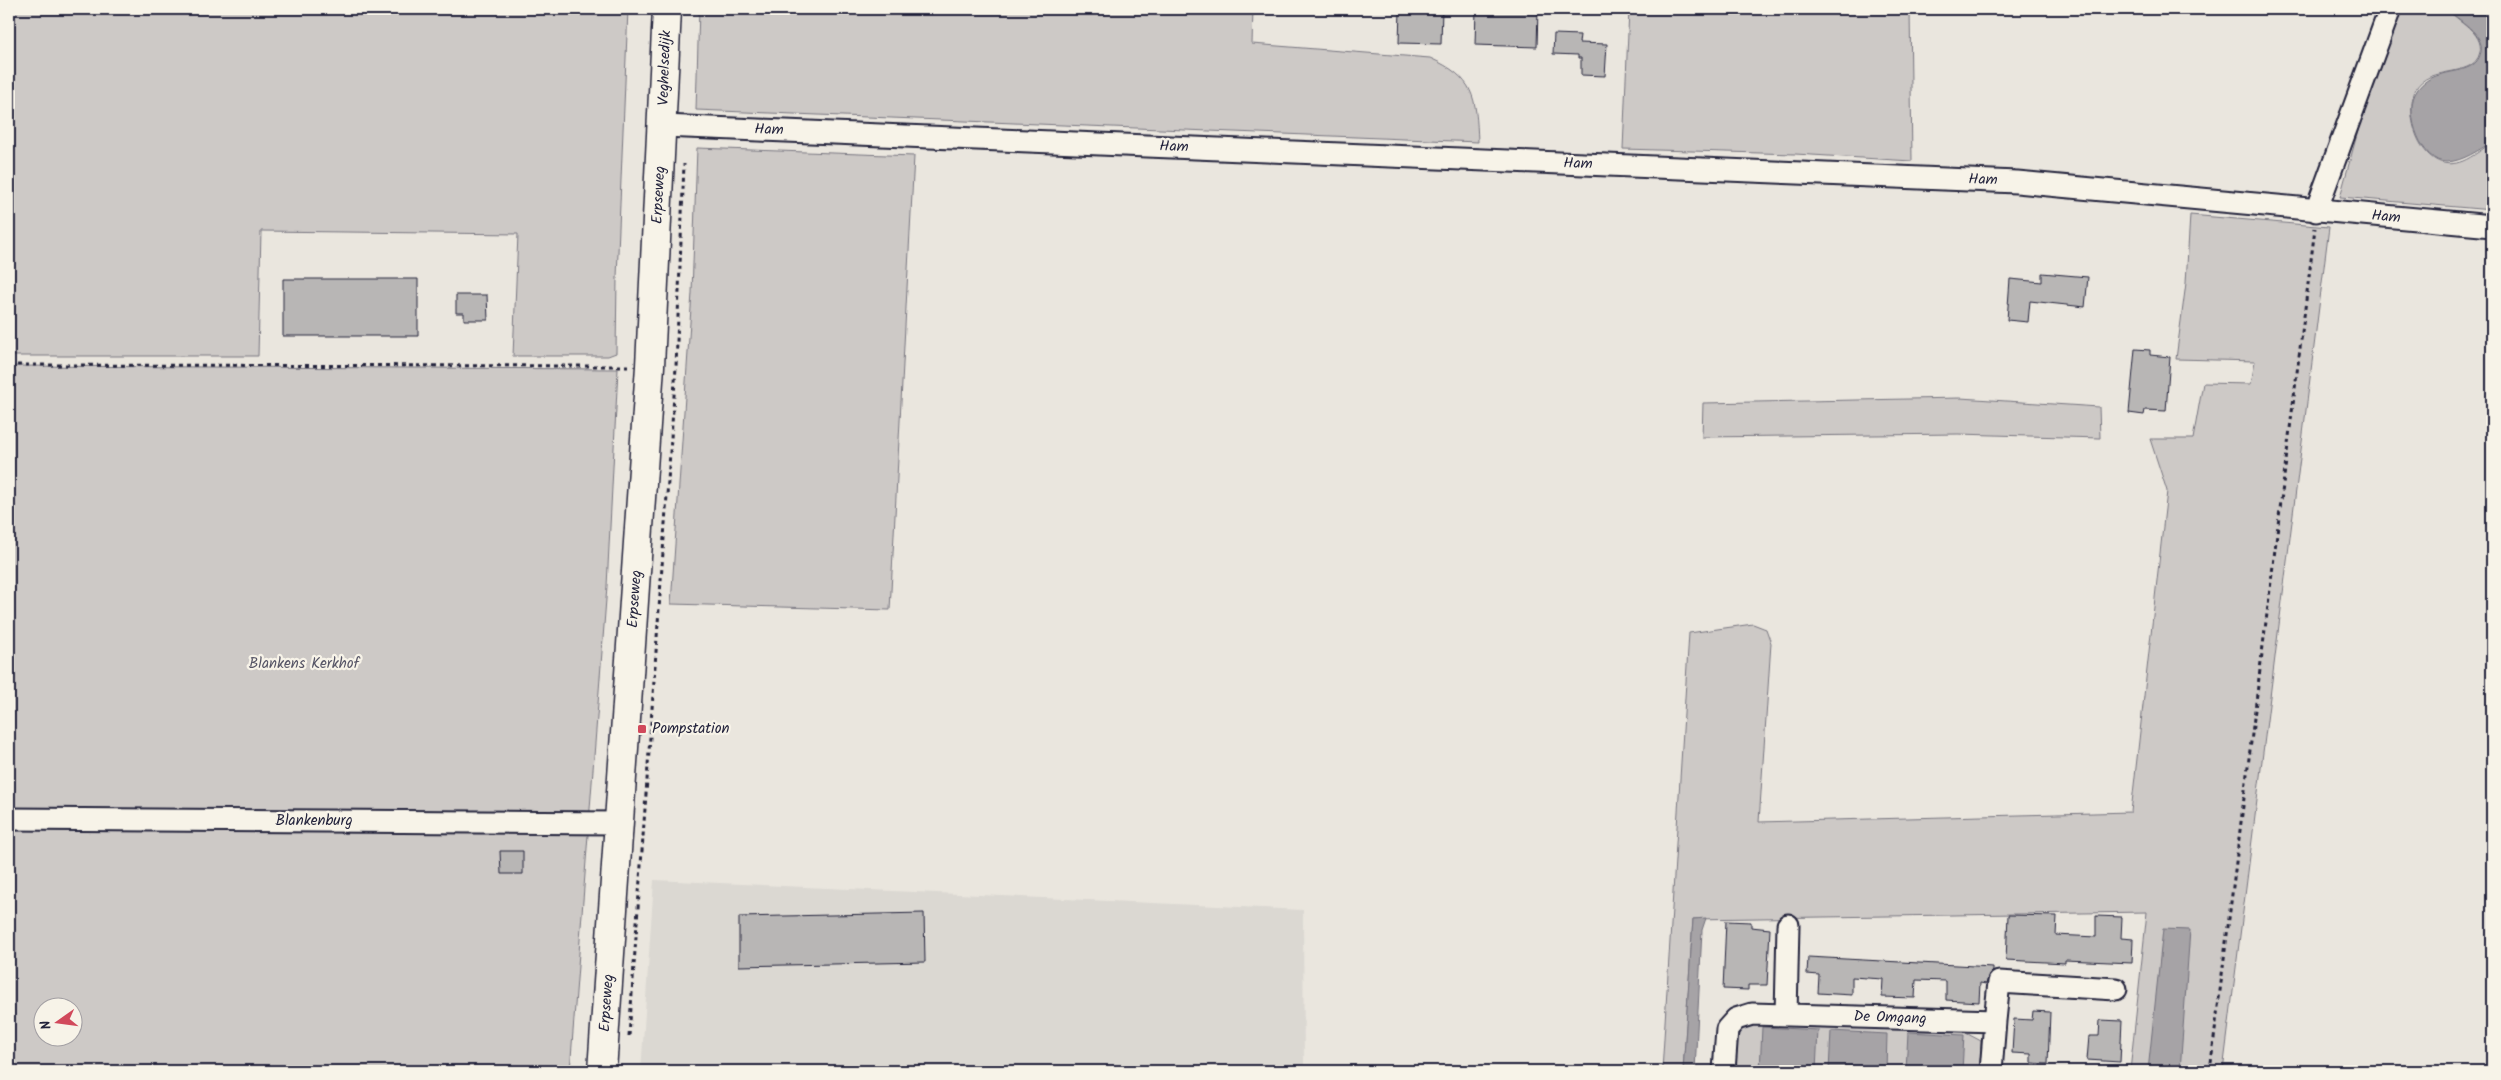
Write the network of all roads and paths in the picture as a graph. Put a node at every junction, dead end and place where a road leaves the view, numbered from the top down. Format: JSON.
{"nodes":[{"id":1,"x":667,"y":9,"type":"edge"},
{"id":2,"x":2390,"y":9,"type":"edge"},
{"id":3,"x":674,"y":127,"type":"junction"},
{"id":4,"x":2316,"y":210,"type":"junction"},
{"id":5,"x":2492,"y":226,"type":"edge"},
{"id":6,"x":9,"y":365,"type":"edge"},
{"id":7,"x":650,"y":366,"type":"junction"},
{"id":8,"x":9,"y":819,"type":"edge"},
{"id":9,"x":619,"y":823,"type":"junction"},
{"id":10,"x":1788,"y":925,"type":"dead end"},
{"id":11,"x":2116,"y":989,"type":"dead end"},
{"id":12,"x":1786,"y":1015,"type":"junction"},
{"id":13,"x":1995,"y":1021,"type":"junction"},
{"id":14,"x":629,"y":1041,"type":"dead end"},
{"id":15,"x":602,"y":1071,"type":"edge"},
{"id":16,"x":1724,"y":1071,"type":"edge"},
{"id":17,"x":1991,"y":1071,"type":"edge"},
{"id":18,"x":2210,"y":1071,"type":"edge"}],
"edges":[{"from":1,"to":3,"type":"main road","name":"Veghelsedijk"},
{"from":2,"to":4,"type":"street"},
{"from":3,"to":4,"type":"street","name":"Ham"},
{"from":3,"to":7,"type":"main road","name":"Erpseweg"},
{"from":3,"to":14,"type":"path","name":"Erpseweg"},
{"from":4,"to":5,"type":"street","name":"Ham"},
{"from":4,"to":18,"type":"path"},
{"from":6,"to":7,"type":"path"},
{"from":7,"to":9,"type":"main road","name":"Erpseweg"},
{"from":8,"to":9,"type":"street","name":"Blankenburg"},
{"from":9,"to":15,"type":"main road","name":"Erpseweg"},
{"from":10,"to":12,"type":"street"},
{"from":11,"to":13,"type":"street"},
{"from":12,"to":13,"type":"street","name":"De Omgang"},
{"from":12,"to":16,"type":"street","name":"De Omgang"},
{"from":13,"to":17,"type":"street"}]}
